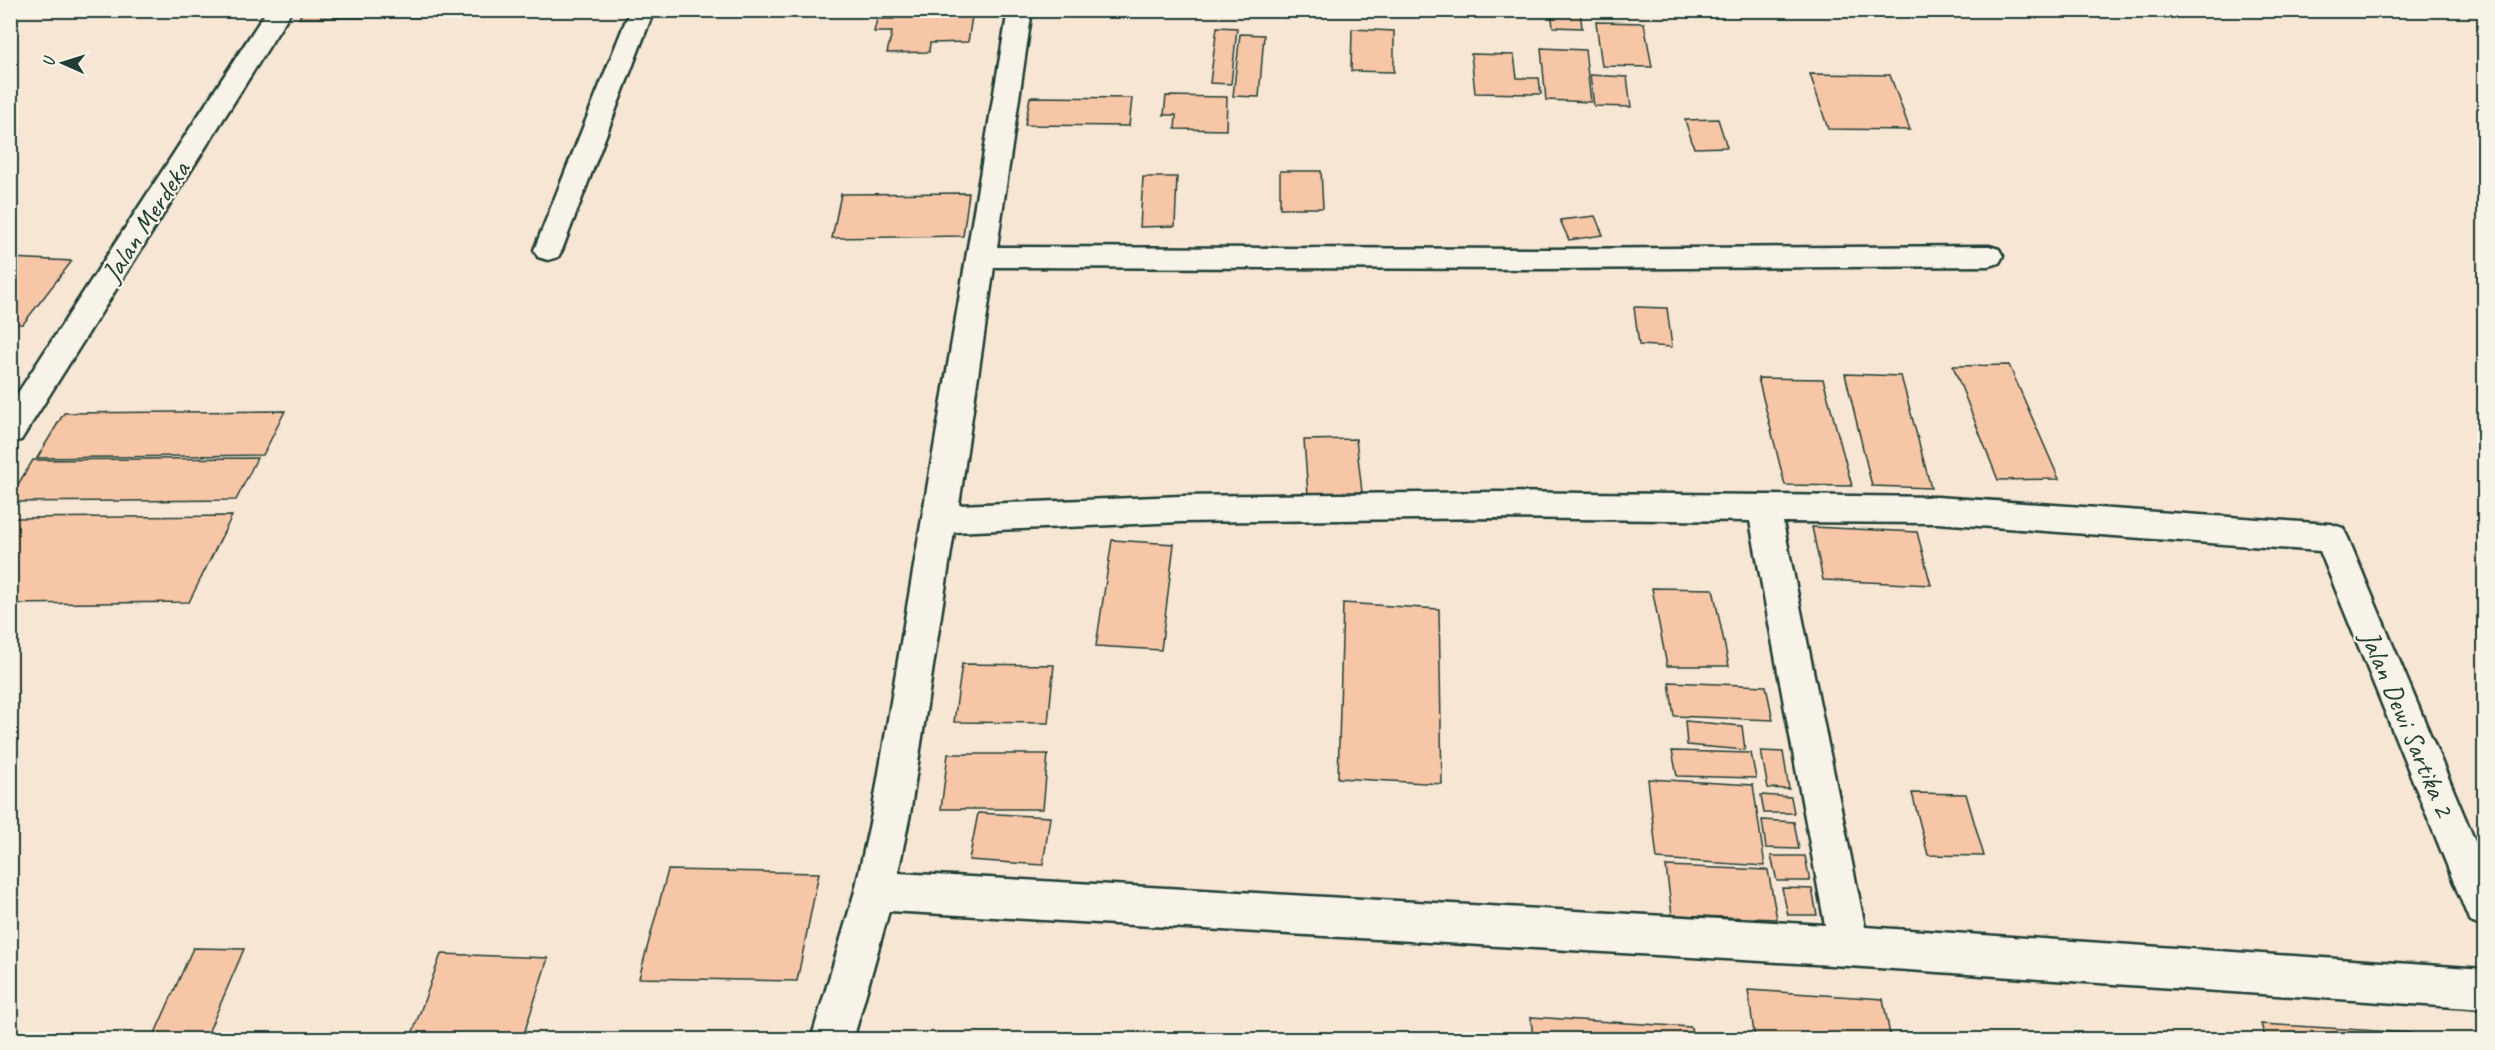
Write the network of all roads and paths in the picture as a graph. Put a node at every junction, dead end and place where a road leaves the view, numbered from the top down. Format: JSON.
{"nodes":[{"id":1,"x":280,"y":10,"type":"edge"},
{"id":2,"x":642,"y":10,"type":"edge"},
{"id":3,"x":1020,"y":10,"type":"edge"},
{"id":4,"x":548,"y":250,"type":"dead end"},
{"id":5,"x":1989,"y":255,"type":"dead end"},
{"id":6,"x":983,"y":257,"type":"junction"},
{"id":7,"x":10,"y":431,"type":"edge"},
{"id":8,"x":1764,"y":508,"type":"junction"},
{"id":9,"x":940,"y":519,"type":"junction"},
{"id":10,"x":875,"y":891,"type":"junction"},
{"id":11,"x":2484,"y":908,"type":"edge"},
{"id":12,"x":1849,"y":946,"type":"junction"},
{"id":13,"x":2484,"y":989,"type":"edge"},
{"id":14,"x":832,"y":1040,"type":"edge"}],
"edges":[{"from":1,"to":7,"type":"street","name":"Jalan Merdeka"},
{"from":2,"to":4,"type":"street"},
{"from":3,"to":6,"type":"street"},
{"from":5,"to":6,"type":"street"},
{"from":6,"to":9,"type":"street"},
{"from":8,"to":9,"type":"street"},
{"from":8,"to":11,"type":"street","name":"Jalan Dewi Sartika 2"},
{"from":8,"to":12,"type":"street"},
{"from":9,"to":10,"type":"street"},
{"from":10,"to":12,"type":"street"},
{"from":10,"to":14,"type":"street"},
{"from":12,"to":13,"type":"street"}]}
